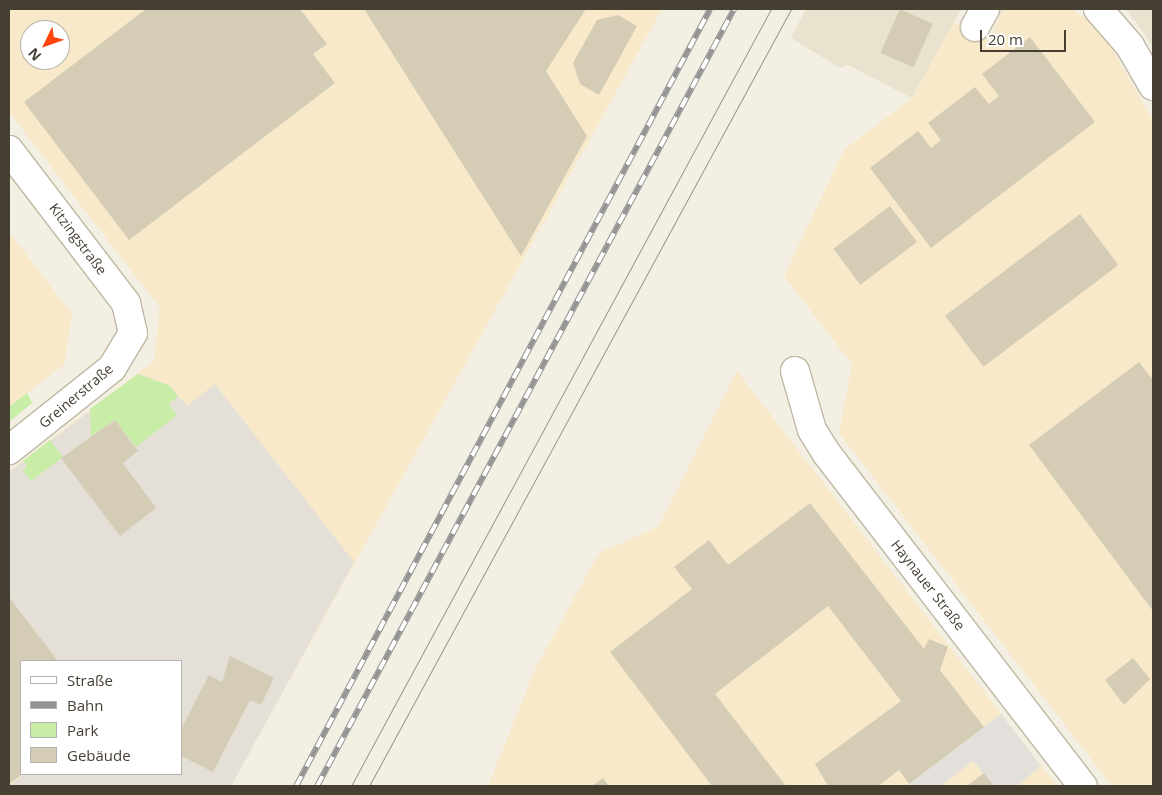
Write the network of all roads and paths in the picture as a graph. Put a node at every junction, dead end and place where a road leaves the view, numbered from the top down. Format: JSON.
{"nodes":[{"id":1,"x":1098,"y":9,"type":"edge"},
{"id":2,"x":1153,"y":86,"type":"edge"},
{"id":3,"x":9,"y":150,"type":"edge"},
{"id":4,"x":133,"y":333,"type":"joint"},
{"id":5,"x":795,"y":371,"type":"dead end"},
{"id":6,"x":9,"y":450,"type":"edge"},
{"id":7,"x":1083,"y":786,"type":"edge"}],
"edges":[{"from":1,"to":2,"type":"street"},
{"from":3,"to":4,"type":"street","name":"Kitzingstraße"},
{"from":4,"to":6,"type":"street","name":"Greinerstraße"},
{"from":5,"to":7,"type":"street","name":"Haynauer Straße"}]}
